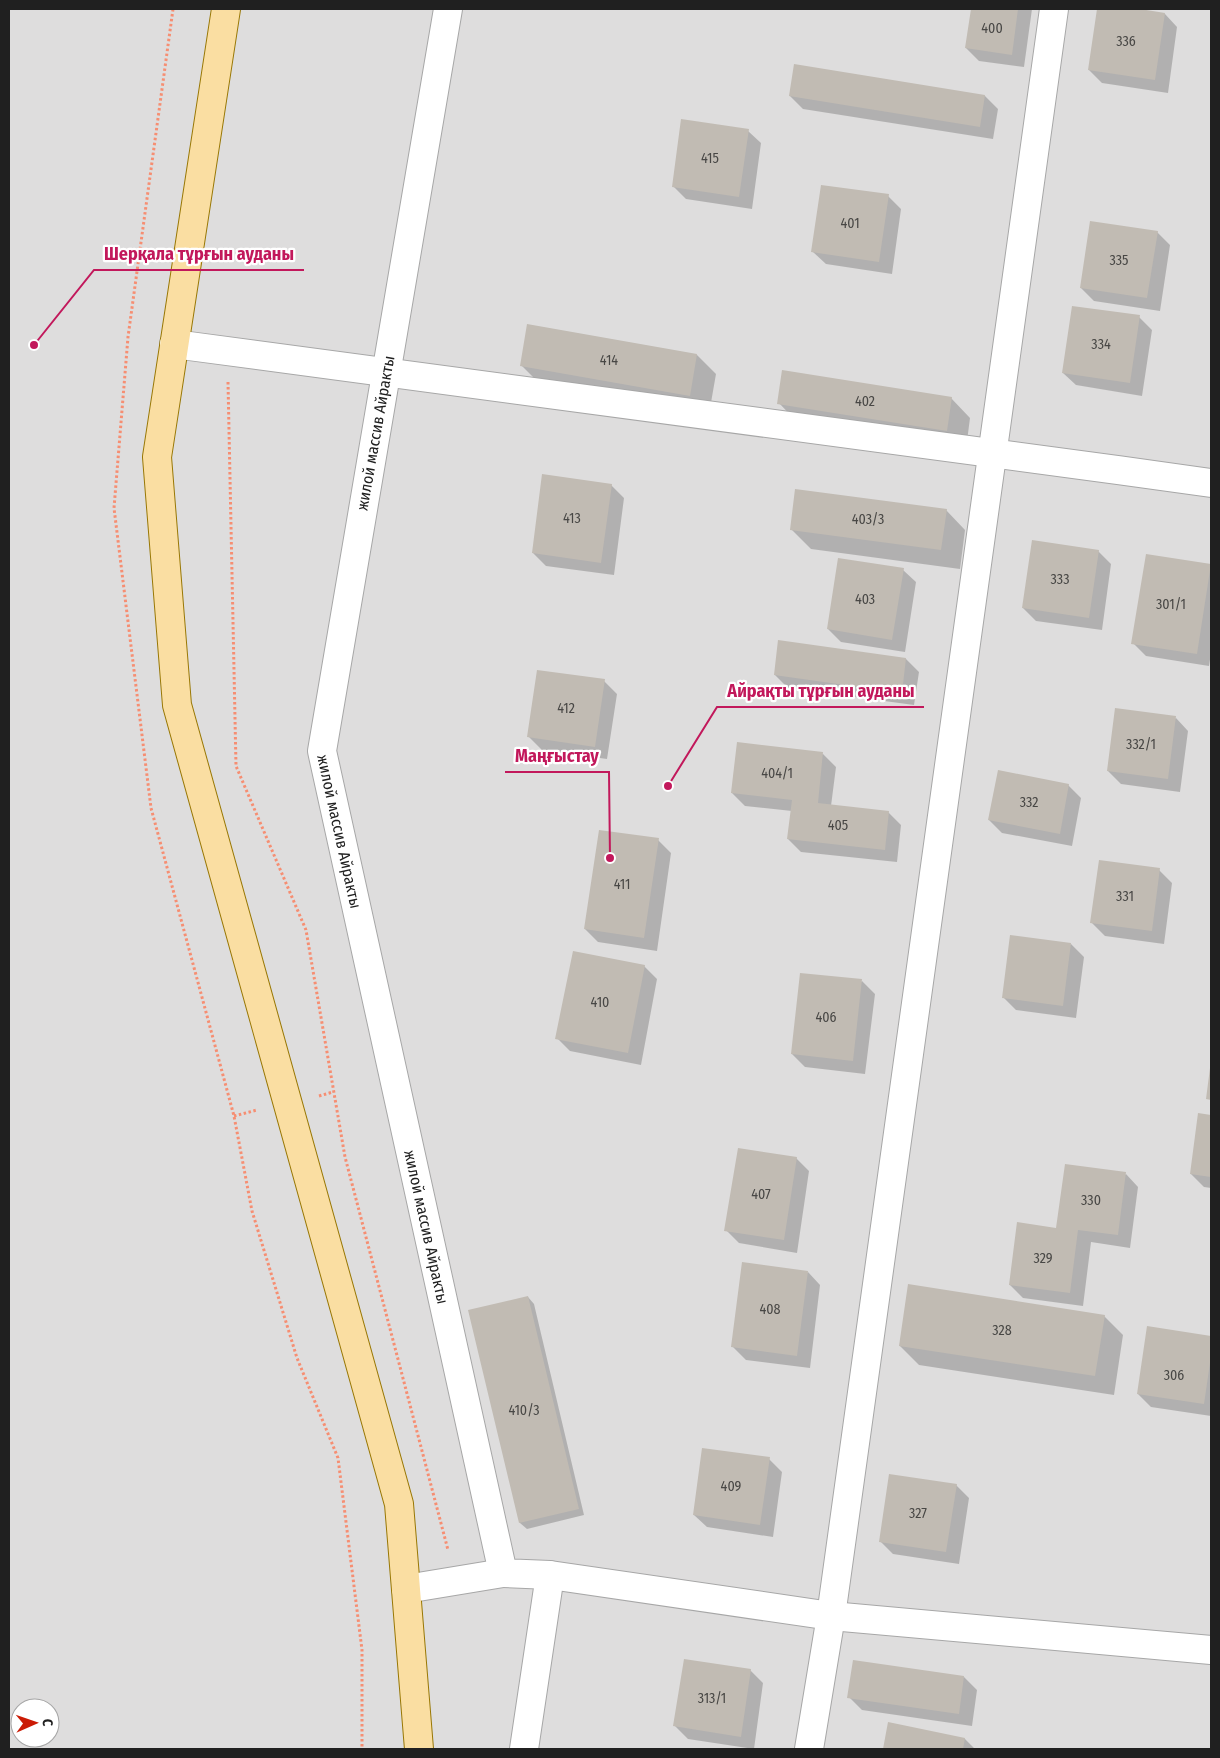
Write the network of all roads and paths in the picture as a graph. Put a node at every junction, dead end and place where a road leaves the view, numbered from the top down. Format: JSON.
{"nodes":[{"id":1,"x":226,"y":9,"type":"edge"},
{"id":2,"x":448,"y":9,"type":"edge"},
{"id":3,"x":1054,"y":9,"type":"edge"},
{"id":4,"x":174,"y":344,"type":"junction"},
{"id":5,"x":228,"y":352,"type":"junction"},
{"id":6,"x":386,"y":374,"type":"junction"},
{"id":7,"x":992,"y":452,"type":"junction"},
{"id":8,"x":1211,"y":483,"type":"edge"},
{"id":9,"x":503,"y":1573,"type":"junction"},
{"id":10,"x":550,"y":1575,"type":"junction"},
{"id":11,"x":456,"y":1581,"type":"junction"},
{"id":12,"x":406,"y":1589,"type":"junction"},
{"id":13,"x":831,"y":1616,"type":"junction"},
{"id":14,"x":1211,"y":1650,"type":"edge"},
{"id":15,"x":419,"y":1749,"type":"edge"},
{"id":16,"x":524,"y":1749,"type":"edge"},
{"id":17,"x":808,"y":1749,"type":"edge"}],
"edges":[{"from":1,"to":4,"type":"main road"},
{"from":2,"to":6,"type":"street","name":"жилой массив Айракты"},
{"from":3,"to":7,"type":"street"},
{"from":4,"to":5,"type":"street"},
{"from":4,"to":12,"type":"main road"},
{"from":5,"to":6,"type":"street"},
{"from":5,"to":11,"type":"path"},
{"from":6,"to":7,"type":"street"},
{"from":6,"to":9,"type":"street","name":"жилой массив Айракты"},
{"from":7,"to":8,"type":"street"},
{"from":7,"to":13,"type":"street"},
{"from":9,"to":10,"type":"street"},
{"from":9,"to":11,"type":"street"},
{"from":10,"to":13,"type":"street"},
{"from":10,"to":16,"type":"street"},
{"from":11,"to":12,"type":"street"},
{"from":12,"to":15,"type":"main road"},
{"from":13,"to":14,"type":"street"},
{"from":13,"to":17,"type":"street"}]}
